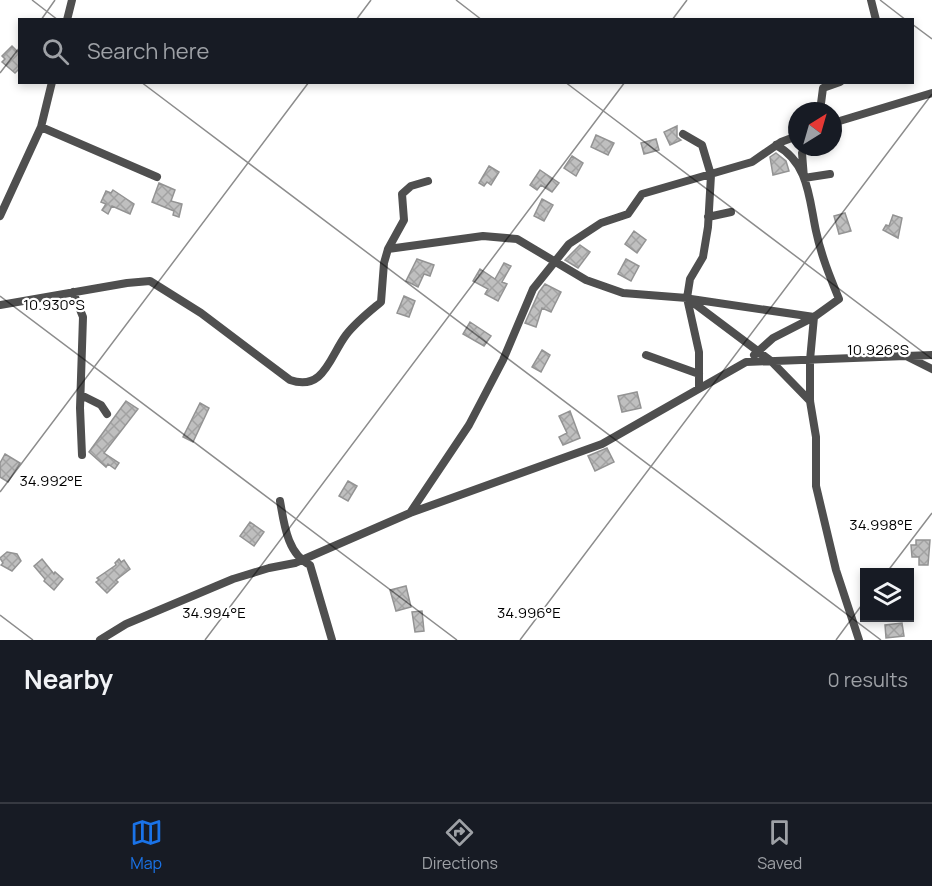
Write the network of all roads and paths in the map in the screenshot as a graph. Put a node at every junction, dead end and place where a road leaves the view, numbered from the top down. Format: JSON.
{"nodes":[{"id":1,"x":72,"y":0,"type":"edge"},
{"id":2,"x":871,"y":0,"type":"edge"},
{"id":3,"x":68,"y":18,"type":"edge"},
{"id":4,"x":876,"y":18,"type":"edge"},
{"id":5,"x":52,"y":84,"type":"edge"},
{"id":6,"x":834,"y":84,"type":"edge"},
{"id":7,"x":930,"y":94,"type":"edge"},
{"id":8,"x":821,"y":102,"type":"edge"},
{"id":9,"x":842,"y":120,"type":"edge"},
{"id":10,"x":41,"y":127,"type":"junction"},
{"id":11,"x":683,"y":134,"type":"dead end"},
{"id":12,"x":788,"y":140,"type":"edge"},
{"id":13,"x":776,"y":145,"type":"junction"},
{"id":14,"x":802,"y":156,"type":"edge"},
{"id":15,"x":830,"y":174,"type":"dead end"},
{"id":16,"x":711,"y":175,"type":"junction"},
{"id":17,"x":157,"y":177,"type":"dead end"},
{"id":18,"x":804,"y":178,"type":"junction"},
{"id":19,"x":428,"y":181,"type":"dead end"},
{"id":20,"x":731,"y":212,"type":"dead end"},
{"id":21,"x":0,"y":216,"type":"edge"},
{"id":22,"x":708,"y":217,"type":"junction"},
{"id":23,"x":388,"y":249,"type":"junction"},
{"id":24,"x":556,"y":262,"type":"junction"},
{"id":25,"x":73,"y":292,"type":"junction"},
{"id":26,"x":687,"y":298,"type":"junction"},
{"id":27,"x":0,"y":305,"type":"edge"},
{"id":28,"x":814,"y":317,"type":"junction"},
{"id":29,"x":758,"y":351,"type":"junction"},
{"id":30,"x":646,"y":355,"type":"dead end"},
{"id":31,"x":932,"y":355,"type":"edge"},
{"id":32,"x":908,"y":357,"type":"junction"},
{"id":33,"x":810,"y":360,"type":"junction"},
{"id":34,"x":771,"y":361,"type":"junction"},
{"id":35,"x":746,"y":362,"type":"junction"},
{"id":36,"x":932,"y":369,"type":"edge"},
{"id":37,"x":699,"y":374,"type":"junction"},
{"id":38,"x":699,"y":388,"type":"junction"},
{"id":39,"x":81,"y":395,"type":"junction"},
{"id":40,"x":810,"y":400,"type":"junction"},
{"id":41,"x":107,"y":414,"type":"dead end"},
{"id":42,"x":82,"y":455,"type":"dead end"},
{"id":43,"x":280,"y":501,"type":"dead end"},
{"id":44,"x":410,"y":513,"type":"junction"},
{"id":45,"x":315,"y":554,"type":"junction"},
{"id":46,"x":301,"y":560,"type":"junction"},
{"id":47,"x":310,"y":565,"type":"junction"},
{"id":48,"x":100,"y":640,"type":"edge"},
{"id":49,"x":332,"y":640,"type":"edge"},
{"id":50,"x":859,"y":640,"type":"edge"}],
"edges":[{"from":1,"to":3,"type":"street"},
{"from":2,"to":4,"type":"street"},
{"from":5,"to":10,"type":"street"},
{"from":6,"to":8,"type":"street"},
{"from":7,"to":9,"type":"street"},
{"from":10,"to":17,"type":"street"},
{"from":10,"to":21,"type":"street"},
{"from":11,"to":16,"type":"street"},
{"from":12,"to":13,"type":"street"},
{"from":13,"to":16,"type":"street"},
{"from":13,"to":18,"type":"street"},
{"from":14,"to":18,"type":"street"},
{"from":15,"to":18,"type":"street"},
{"from":16,"to":22,"type":"street"},
{"from":16,"to":24,"type":"street"},
{"from":18,"to":28,"type":"street"},
{"from":19,"to":23,"type":"street"},
{"from":20,"to":22,"type":"street"},
{"from":22,"to":26,"type":"street"},
{"from":23,"to":24,"type":"street"},
{"from":23,"to":25,"type":"street"},
{"from":24,"to":26,"type":"street"},
{"from":24,"to":44,"type":"street"},
{"from":25,"to":27,"type":"street"},
{"from":25,"to":39,"type":"street"},
{"from":26,"to":28,"type":"street"},
{"from":26,"to":29,"type":"street"},
{"from":26,"to":37,"type":"street"},
{"from":28,"to":29,"type":"street"},
{"from":28,"to":33,"type":"street"},
{"from":29,"to":34,"type":"street"},
{"from":29,"to":35,"type":"street"},
{"from":30,"to":37,"type":"street"},
{"from":31,"to":32,"type":"street"},
{"from":32,"to":33,"type":"street"},
{"from":32,"to":36,"type":"street"},
{"from":33,"to":34,"type":"street"},
{"from":33,"to":40,"type":"street"},
{"from":34,"to":35,"type":"street"},
{"from":34,"to":40,"type":"street"},
{"from":35,"to":38,"type":"street"},
{"from":37,"to":38,"type":"street"},
{"from":38,"to":44,"type":"street"},
{"from":39,"to":41,"type":"street"},
{"from":39,"to":42,"type":"street"},
{"from":40,"to":50,"type":"street"},
{"from":43,"to":46,"type":"street"},
{"from":44,"to":45,"type":"street"},
{"from":45,"to":46,"type":"street"},
{"from":45,"to":47,"type":"street"},
{"from":46,"to":47,"type":"street"},
{"from":46,"to":48,"type":"street"},
{"from":47,"to":49,"type":"street"}]}
